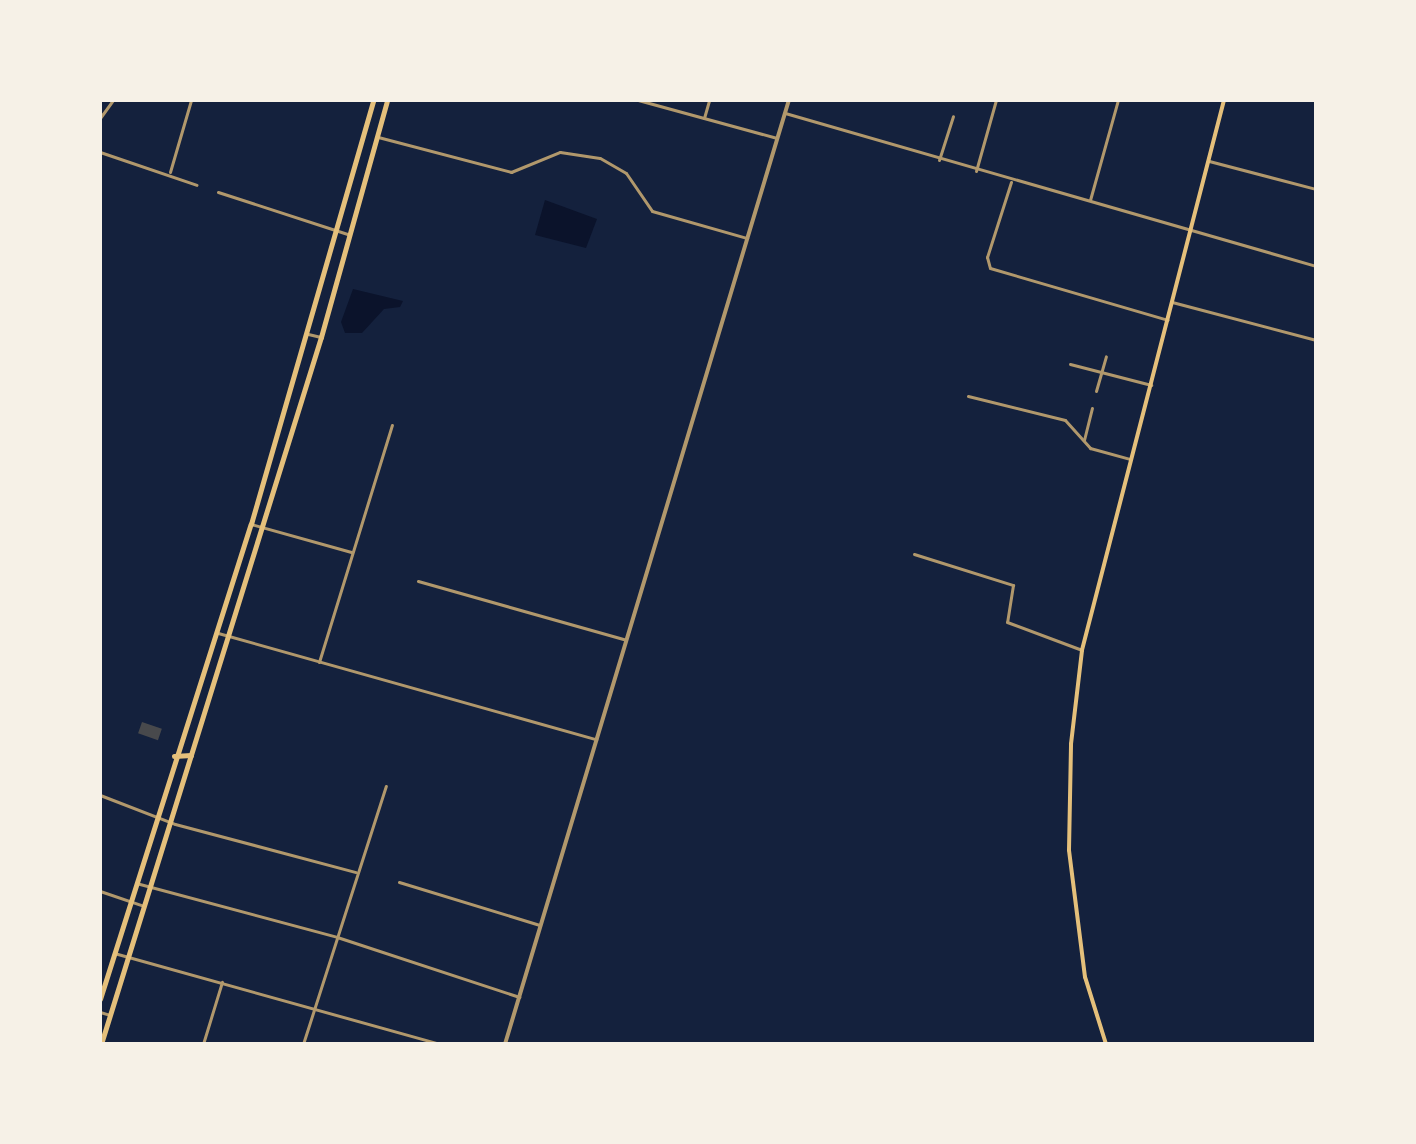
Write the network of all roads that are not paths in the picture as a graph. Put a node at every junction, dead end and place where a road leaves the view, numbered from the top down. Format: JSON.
{"nodes":[{"id":1,"x":113,"y":100,"type":"edge"},
{"id":2,"x":191,"y":100,"type":"edge"},
{"id":3,"x":373,"y":100,"type":"edge"},
{"id":4,"x":387,"y":100,"type":"edge"},
{"id":5,"x":638,"y":100,"type":"edge"},
{"id":6,"x":709,"y":100,"type":"edge"},
{"id":7,"x":789,"y":100,"type":"edge"},
{"id":8,"x":996,"y":100,"type":"edge"},
{"id":9,"x":1118,"y":100,"type":"edge"},
{"id":10,"x":1224,"y":100,"type":"edge"},
{"id":11,"x":785,"y":113,"type":"junction"},
{"id":12,"x":953,"y":116,"type":"dead end"},
{"id":13,"x":100,"y":118,"type":"edge"},
{"id":14,"x":704,"y":118,"type":"junction"},
{"id":15,"x":376,"y":137,"type":"junction"},
{"id":16,"x":777,"y":138,"type":"junction"},
{"id":17,"x":100,"y":152,"type":"edge"},
{"id":18,"x":939,"y":160,"type":"junction"},
{"id":19,"x":1209,"y":161,"type":"junction"},
{"id":20,"x":976,"y":171,"type":"junction"},
{"id":21,"x":170,"y":172,"type":"junction"},
{"id":22,"x":1011,"y":182,"type":"junction"},
{"id":23,"x":197,"y":185,"type":"dead end"},
{"id":24,"x":1316,"y":189,"type":"edge"},
{"id":25,"x":218,"y":192,"type":"dead end"},
{"id":26,"x":1090,"y":202,"type":"junction"},
{"id":27,"x":1191,"y":229,"type":"junction"},
{"id":28,"x":339,"y":231,"type":"junction"},
{"id":29,"x":351,"y":235,"type":"junction"},
{"id":30,"x":747,"y":238,"type":"junction"},
{"id":31,"x":1316,"y":266,"type":"edge"},
{"id":32,"x":1172,"y":302,"type":"junction"},
{"id":33,"x":1168,"y":320,"type":"junction"},
{"id":34,"x":308,"y":334,"type":"junction"},
{"id":35,"x":321,"y":337,"type":"junction"},
{"id":36,"x":1316,"y":340,"type":"edge"},
{"id":37,"x":1106,"y":356,"type":"dead end"},
{"id":38,"x":1070,"y":364,"type":"dead end"},
{"id":39,"x":1101,"y":373,"type":"junction"},
{"id":40,"x":1151,"y":385,"type":"junction"},
{"id":41,"x":1096,"y":391,"type":"dead end"},
{"id":42,"x":968,"y":396,"type":"dead end"},
{"id":43,"x":1092,"y":408,"type":"dead end"},
{"id":44,"x":392,"y":425,"type":"dead end"},
{"id":45,"x":1084,"y":440,"type":"junction"},
{"id":46,"x":274,"y":448,"type":"junction"},
{"id":47,"x":286,"y":451,"type":"junction"},
{"id":48,"x":1130,"y":459,"type":"junction"},
{"id":49,"x":251,"y":524,"type":"junction"},
{"id":50,"x":263,"y":527,"type":"junction"},
{"id":51,"x":351,"y":552,"type":"junction"},
{"id":52,"x":914,"y":554,"type":"dead end"},
{"id":53,"x":233,"y":575,"type":"junction"},
{"id":54,"x":246,"y":580,"type":"junction"},
{"id":55,"x":418,"y":581,"type":"dead end"},
{"id":56,"x":215,"y":632,"type":"junction"},
{"id":57,"x":228,"y":636,"type":"junction"},
{"id":58,"x":626,"y":641,"type":"junction"},
{"id":59,"x":1082,"y":650,"type":"junction"},
{"id":60,"x":318,"y":662,"type":"junction"},
{"id":61,"x":596,"y":739,"type":"junction"},
{"id":62,"x":191,"y":755,"type":"junction"},
{"id":63,"x":174,"y":756,"type":"junction"},
{"id":64,"x":386,"y":786,"type":"dead end"},
{"id":65,"x":100,"y":795,"type":"edge"},
{"id":66,"x":157,"y":813,"type":"junction"},
{"id":67,"x":169,"y":822,"type":"junction"},
{"id":68,"x":358,"y":873,"type":"junction"},
{"id":69,"x":399,"y":882,"type":"dead end"},
{"id":70,"x":136,"y":883,"type":"junction"},
{"id":71,"x":150,"y":887,"type":"junction"},
{"id":72,"x":100,"y":891,"type":"edge"},
{"id":73,"x":130,"y":901,"type":"junction"},
{"id":74,"x":144,"y":906,"type":"junction"},
{"id":75,"x":541,"y":925,"type":"junction"},
{"id":76,"x":337,"y":937,"type":"junction"},
{"id":77,"x":114,"y":953,"type":"junction"},
{"id":78,"x":128,"y":957,"type":"junction"},
{"id":79,"x":222,"y":982,"type":"junction"},
{"id":80,"x":519,"y":997,"type":"junction"},
{"id":81,"x":100,"y":999,"type":"edge"},
{"id":82,"x":314,"y":1009,"type":"junction"},
{"id":83,"x":100,"y":1012,"type":"edge"},
{"id":84,"x":110,"y":1015,"type":"junction"},
{"id":85,"x":101,"y":1044,"type":"edge"},
{"id":86,"x":203,"y":1044,"type":"edge"},
{"id":87,"x":303,"y":1044,"type":"edge"},
{"id":88,"x":441,"y":1044,"type":"edge"},
{"id":89,"x":505,"y":1044,"type":"edge"},
{"id":90,"x":1106,"y":1044,"type":"edge"}],
"edges":[{"from":1,"to":13,"type":"street"},
{"from":2,"to":21,"type":"street"},
{"from":3,"to":28,"type":"main road"},
{"from":4,"to":15,"type":"main road"},
{"from":5,"to":14,"type":"street"},
{"from":6,"to":14,"type":"street"},
{"from":7,"to":11,"type":"street"},
{"from":8,"to":20,"type":"street"},
{"from":9,"to":26,"type":"street"},
{"from":10,"to":19,"type":"main road"},
{"from":11,"to":16,"type":"street"},
{"from":11,"to":18,"type":"street"},
{"from":12,"to":18,"type":"street"},
{"from":14,"to":16,"type":"street"},
{"from":15,"to":29,"type":"main road"},
{"from":15,"to":30,"type":"street"},
{"from":16,"to":30,"type":"street"},
{"from":17,"to":21,"type":"street"},
{"from":18,"to":20,"type":"street"},
{"from":19,"to":24,"type":"street"},
{"from":19,"to":27,"type":"main road"},
{"from":20,"to":22,"type":"street"},
{"from":21,"to":23,"type":"street"},
{"from":22,"to":26,"type":"street"},
{"from":22,"to":33,"type":"street"},
{"from":25,"to":28,"type":"street"},
{"from":26,"to":27,"type":"street"},
{"from":27,"to":31,"type":"street"},
{"from":27,"to":32,"type":"main road"},
{"from":28,"to":29,"type":"street"},
{"from":28,"to":34,"type":"main road"},
{"from":29,"to":35,"type":"main road"},
{"from":30,"to":58,"type":"street"},
{"from":32,"to":33,"type":"main road"},
{"from":32,"to":36,"type":"street"},
{"from":33,"to":40,"type":"main road"},
{"from":34,"to":35,"type":"street"},
{"from":34,"to":46,"type":"main road"},
{"from":35,"to":47,"type":"main road"},
{"from":37,"to":39,"type":"street"},
{"from":38,"to":39,"type":"street"},
{"from":39,"to":40,"type":"street"},
{"from":39,"to":41,"type":"street"},
{"from":40,"to":48,"type":"main road"},
{"from":42,"to":45,"type":"street"},
{"from":43,"to":45,"type":"street"},
{"from":44,"to":51,"type":"street"},
{"from":45,"to":48,"type":"street"},
{"from":46,"to":47,"type":"street"},
{"from":46,"to":49,"type":"main road"},
{"from":47,"to":50,"type":"main road"},
{"from":48,"to":59,"type":"main road"},
{"from":49,"to":50,"type":"street"},
{"from":49,"to":53,"type":"main road"},
{"from":50,"to":51,"type":"street"},
{"from":50,"to":54,"type":"main road"},
{"from":51,"to":60,"type":"street"},
{"from":52,"to":59,"type":"street"},
{"from":53,"to":54,"type":"street"},
{"from":53,"to":56,"type":"main road"},
{"from":54,"to":57,"type":"main road"},
{"from":55,"to":58,"type":"street"},
{"from":56,"to":57,"type":"street"},
{"from":56,"to":63,"type":"main road"},
{"from":57,"to":60,"type":"street"},
{"from":57,"to":62,"type":"main road"},
{"from":58,"to":61,"type":"street"},
{"from":59,"to":90,"type":"main road"},
{"from":60,"to":61,"type":"street"},
{"from":61,"to":75,"type":"street"},
{"from":62,"to":63,"type":"main road"},
{"from":62,"to":67,"type":"main road"},
{"from":63,"to":66,"type":"main road"},
{"from":64,"to":68,"type":"street"},
{"from":65,"to":66,"type":"street"},
{"from":66,"to":67,"type":"street"},
{"from":66,"to":70,"type":"main road"},
{"from":67,"to":68,"type":"street"},
{"from":67,"to":71,"type":"main road"},
{"from":68,"to":76,"type":"street"},
{"from":69,"to":75,"type":"street"},
{"from":70,"to":71,"type":"street"},
{"from":70,"to":73,"type":"main road"},
{"from":71,"to":74,"type":"main road"},
{"from":71,"to":76,"type":"street"},
{"from":72,"to":73,"type":"street"},
{"from":73,"to":74,"type":"street"},
{"from":73,"to":77,"type":"main road"},
{"from":74,"to":78,"type":"main road"},
{"from":75,"to":80,"type":"street"},
{"from":76,"to":80,"type":"street"},
{"from":76,"to":82,"type":"street"},
{"from":77,"to":78,"type":"street"},
{"from":77,"to":81,"type":"main road"},
{"from":78,"to":79,"type":"street"},
{"from":78,"to":84,"type":"main road"},
{"from":79,"to":82,"type":"street"},
{"from":79,"to":86,"type":"street"},
{"from":80,"to":89,"type":"street"},
{"from":82,"to":87,"type":"street"},
{"from":82,"to":88,"type":"street"},
{"from":83,"to":84,"type":"street"},
{"from":84,"to":85,"type":"main road"}]}
